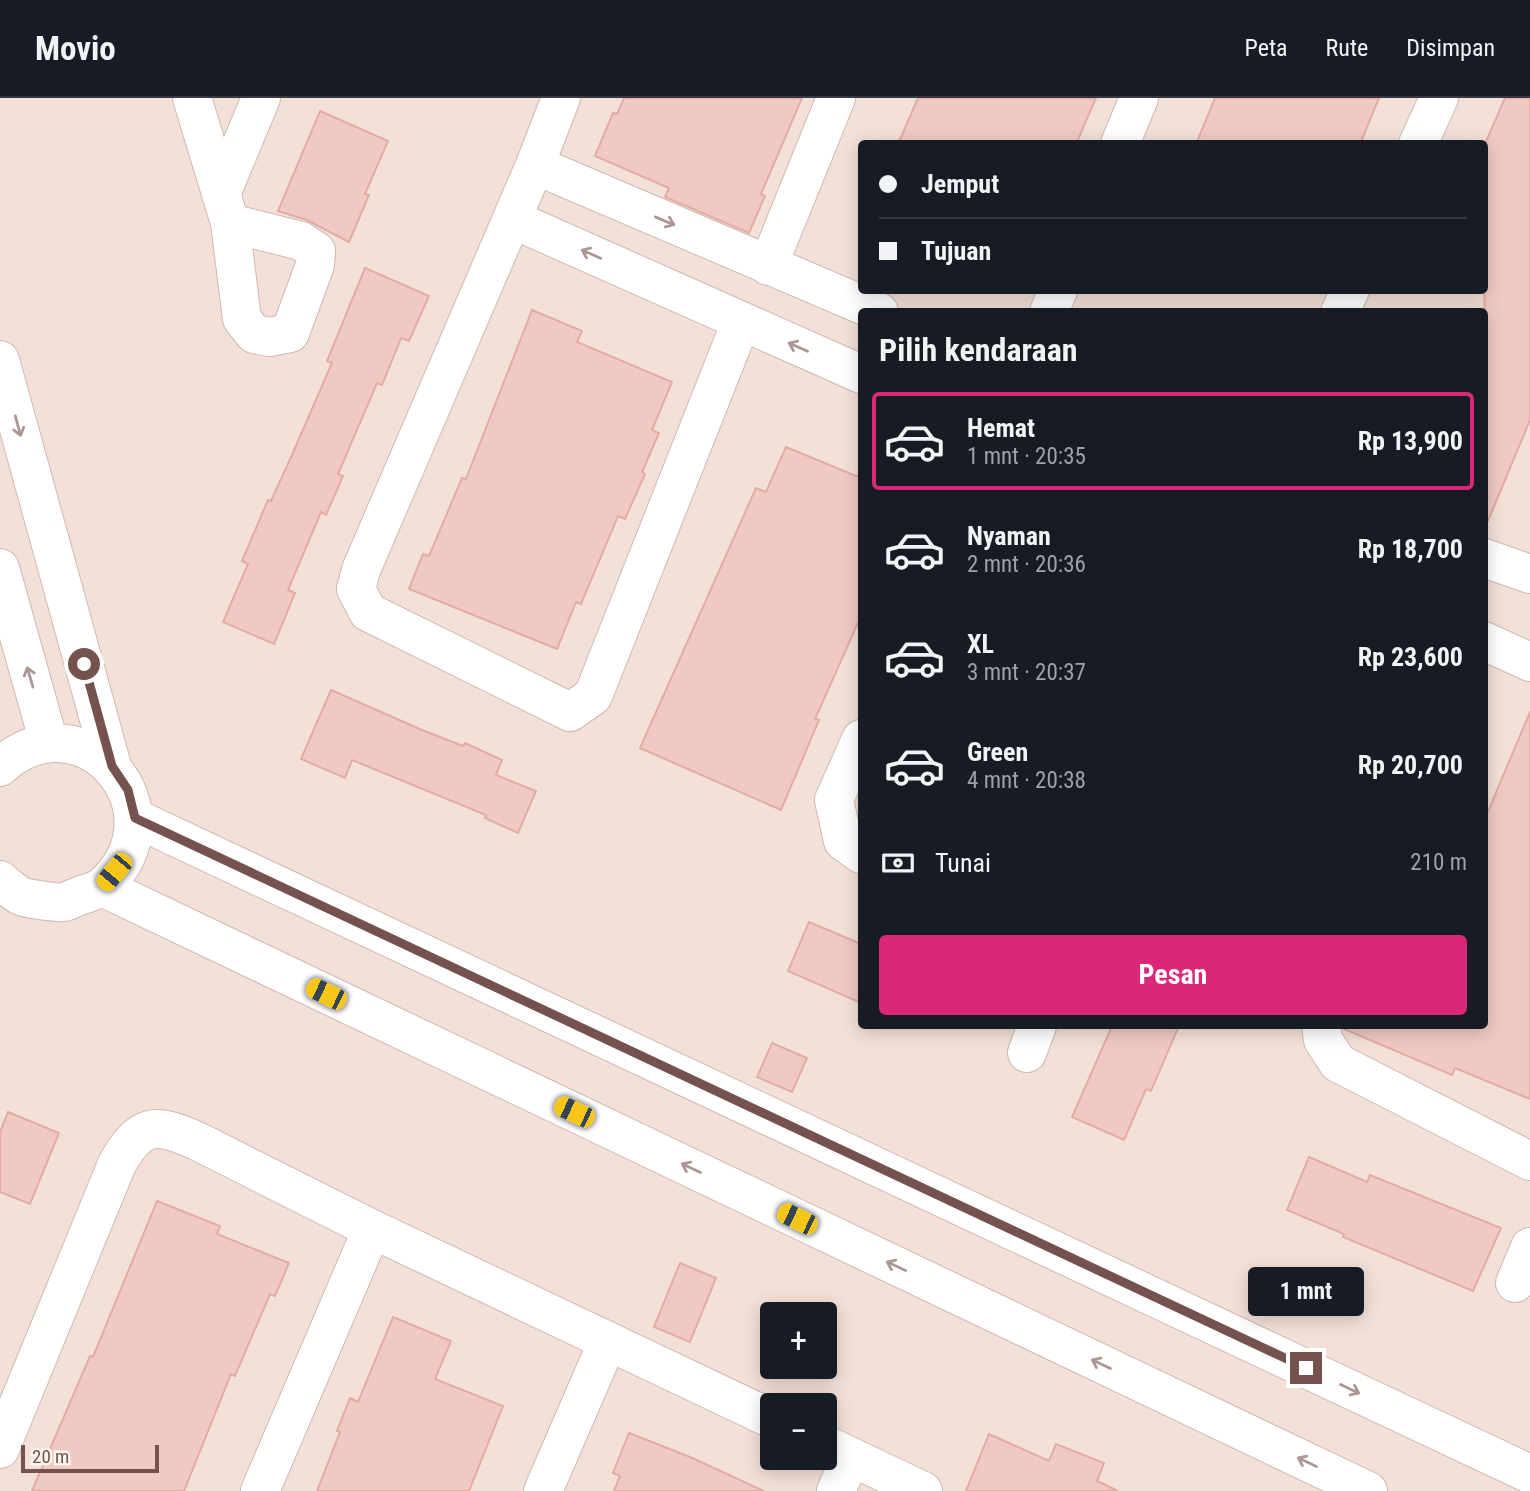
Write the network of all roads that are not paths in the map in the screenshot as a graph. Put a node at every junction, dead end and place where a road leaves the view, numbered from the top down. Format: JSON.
{"nodes":[{"id":1,"x":192,"y":98,"type":"edge"},
{"id":2,"x":261,"y":98,"type":"edge"},
{"id":3,"x":561,"y":98,"type":"edge"},
{"id":4,"x":836,"y":98,"type":"edge"},
{"id":5,"x":1139,"y":98,"type":"edge"},
{"id":6,"x":1439,"y":98,"type":"edge"},
{"id":7,"x":1122,"y":140,"type":"edge"},
{"id":8,"x":1420,"y":140,"type":"edge"},
{"id":9,"x":536,"y":165,"type":"junction"},
{"id":10,"x":512,"y":219,"type":"junction"},
{"id":11,"x":768,"y":266,"type":"junction"},
{"id":12,"x":869,"y":308,"type":"edge"},
{"id":13,"x":741,"y":322,"type":"junction"},
{"id":14,"x":0,"y":360,"type":"edge"},
{"id":15,"x":858,"y":373,"type":"edge"},
{"id":16,"x":1488,"y":559,"type":"edge"},
{"id":17,"x":0,"y":568,"type":"edge"},
{"id":18,"x":1529,"y":571,"type":"edge"},
{"id":19,"x":1488,"y":648,"type":"edge"},
{"id":20,"x":1530,"y":662,"type":"edge"},
{"id":21,"x":49,"y":743,"type":"junction"},
{"id":22,"x":858,"y":746,"type":"edge"},
{"id":23,"x":112,"y":766,"type":"junction"},
{"id":24,"x":0,"y":767,"type":"edge"},
{"id":25,"x":135,"y":818,"type":"junction"},
{"id":26,"x":858,"y":852,"type":"edge"},
{"id":27,"x":102,"y":887,"type":"junction"},
{"id":28,"x":7,"y":895,"type":"edge"},
{"id":29,"x":1321,"y":1029,"type":"edge"},
{"id":30,"x":1530,"y":1161,"type":"edge"},
{"id":31,"x":372,"y":1229,"type":"junction"},
{"id":32,"x":1530,"y":1247,"type":"edge"},
{"id":33,"x":1515,"y":1283,"type":"dead end"},
{"id":34,"x":608,"y":1341,"type":"junction"},
{"id":35,"x":760,"y":1413,"type":"edge"},
{"id":36,"x":0,"y":1449,"type":"edge"},
{"id":37,"x":837,"y":1464,"type":"edge"},
{"id":38,"x":1530,"y":1474,"type":"edge"},
{"id":39,"x":260,"y":1491,"type":"edge"},
{"id":40,"x":543,"y":1491,"type":"edge"},
{"id":41,"x":923,"y":1491,"type":"edge"},
{"id":42,"x":1368,"y":1491,"type":"edge"}],
"edges":[{"from":1,"to":2,"type":"street"},
{"from":3,"to":9,"type":"street"},
{"from":4,"to":11,"type":"street"},
{"from":5,"to":7,"type":"street"},
{"from":6,"to":8,"type":"street"},
{"from":9,"to":10,"type":"street"},
{"from":9,"to":11,"type":"street","one_way":true},
{"from":13,"to":10,"type":"street","one_way":true},
{"from":10,"to":13,"type":"street"},
{"from":11,"to":12,"type":"street"},
{"from":15,"to":13,"type":"street","one_way":true},
{"from":14,"to":23,"type":"street","one_way":true},
{"from":16,"to":18,"type":"street"},
{"from":21,"to":17,"type":"street","one_way":true},
{"from":19,"to":20,"type":"street"},
{"from":21,"to":23,"type":"street"},
{"from":21,"to":24,"type":"street"},
{"from":22,"to":26,"type":"street"},
{"from":23,"to":25,"type":"street"},
{"from":25,"to":27,"type":"street"},
{"from":25,"to":38,"type":"street","one_way":true},
{"from":27,"to":28,"type":"street"},
{"from":42,"to":27,"type":"street","one_way":true},
{"from":29,"to":30,"type":"street"},
{"from":31,"to":34,"type":"street"},
{"from":31,"to":36,"type":"street"},
{"from":31,"to":39,"type":"street"},
{"from":32,"to":33,"type":"street"},
{"from":34,"to":35,"type":"street"},
{"from":34,"to":40,"type":"street"},
{"from":37,"to":41,"type":"street"}]}
